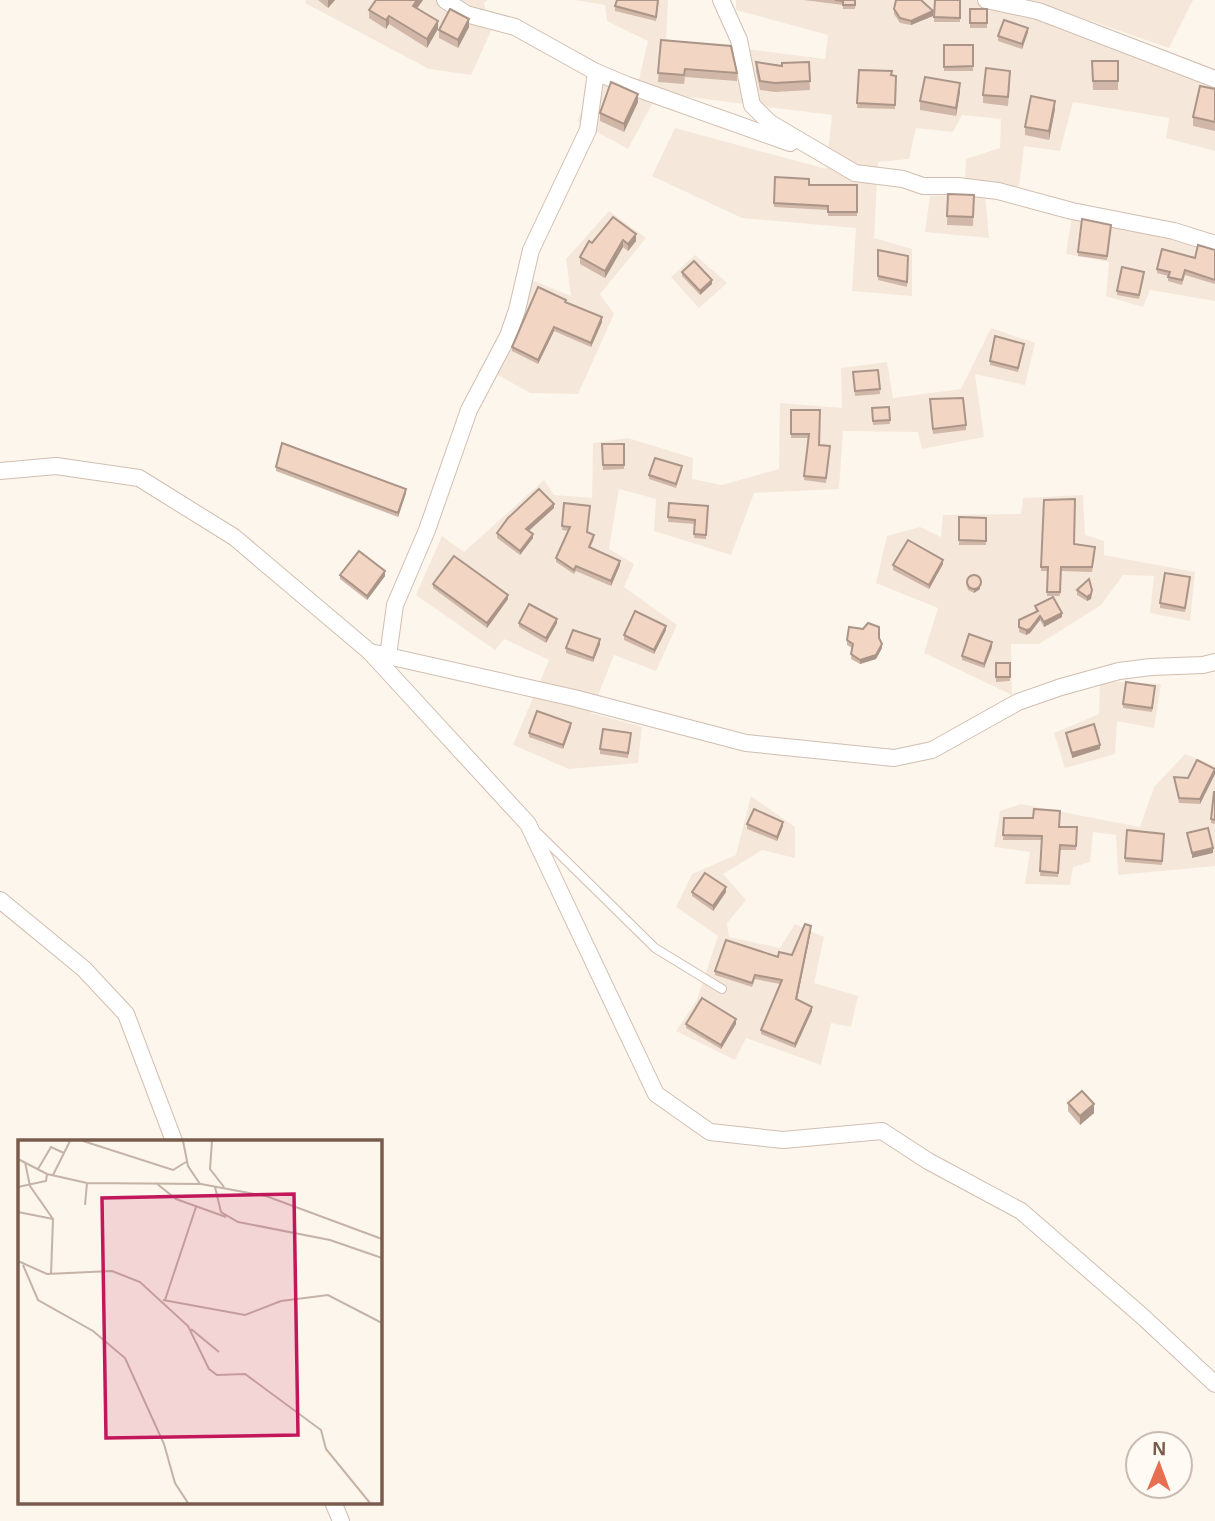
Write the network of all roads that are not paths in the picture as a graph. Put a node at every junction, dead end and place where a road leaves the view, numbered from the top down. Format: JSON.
{"nodes":[{"id":1,"x":445,"y":0,"type":"edge"},
{"id":2,"x":721,"y":0,"type":"edge"},
{"id":3,"x":986,"y":0,"type":"edge"},
{"id":4,"x":596,"y":72,"type":"junction"},
{"id":5,"x":1215,"y":79,"type":"edge"},
{"id":6,"x":822,"y":155,"type":"junction"},
{"id":7,"x":1215,"y":244,"type":"edge"},
{"id":8,"x":0,"y":471,"type":"edge"},
{"id":9,"x":370,"y":652,"type":"junction"},
{"id":10,"x":388,"y":656,"type":"junction"},
{"id":11,"x":1215,"y":662,"type":"edge"},
{"id":12,"x":528,"y":824,"type":"junction"},
{"id":13,"x":0,"y":900,"type":"edge"},
{"id":14,"x":722,"y":989,"type":"dead end"},
{"id":15,"x":174,"y":1140,"type":"edge"},
{"id":16,"x":1215,"y":1384,"type":"edge"},
{"id":17,"x":334,"y":1504,"type":"edge"},
{"id":18,"x":341,"y":1521,"type":"edge"}],
"edges":[{"from":1,"to":4,"type":"street"},
{"from":2,"to":6,"type":"street"},
{"from":3,"to":5,"type":"street"},
{"from":4,"to":6,"type":"street"},
{"from":4,"to":10,"type":"street"},
{"from":6,"to":7,"type":"street"},
{"from":8,"to":9,"type":"street"},
{"from":9,"to":10,"type":"street"},
{"from":9,"to":12,"type":"street"},
{"from":10,"to":11,"type":"street"},
{"from":12,"to":14,"type":"lane"},
{"from":12,"to":16,"type":"street"},
{"from":13,"to":15,"type":"street"},
{"from":17,"to":18,"type":"street"}]}
